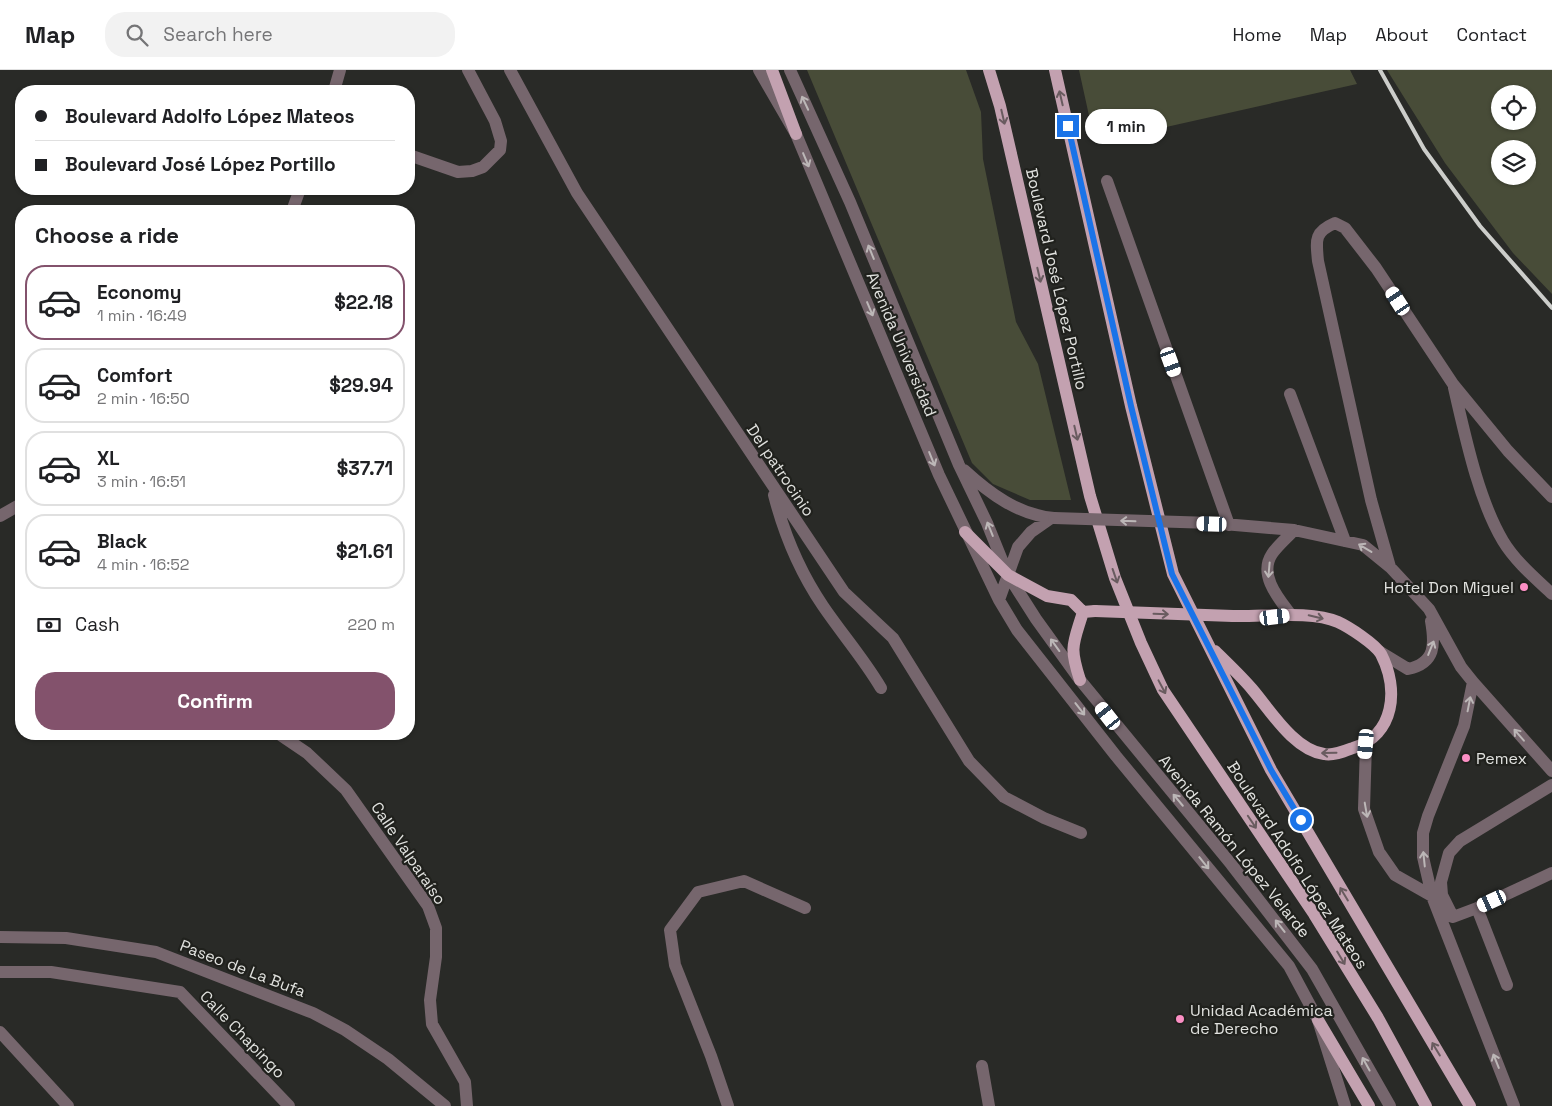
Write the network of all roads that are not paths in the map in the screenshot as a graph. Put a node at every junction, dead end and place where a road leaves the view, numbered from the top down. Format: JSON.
{"nodes":[{"id":1,"x":340,"y":70,"type":"edge"},
{"id":2,"x":468,"y":70,"type":"edge"},
{"id":3,"x":510,"y":70,"type":"edge"},
{"id":4,"x":759,"y":70,"type":"edge"},
{"id":5,"x":772,"y":70,"type":"edge"},
{"id":6,"x":790,"y":70,"type":"edge"},
{"id":7,"x":989,"y":70,"type":"edge"},
{"id":8,"x":1055,"y":70,"type":"edge"},
{"id":9,"x":336,"y":85,"type":"edge"},
{"id":10,"x":796,"y":134,"type":"junction"},
{"id":11,"x":415,"y":157,"type":"edge"},
{"id":12,"x":1107,"y":181,"type":"dead end"},
{"id":13,"x":1453,"y":384,"type":"junction"},
{"id":14,"x":1290,"y":394,"type":"dead end"},
{"id":15,"x":959,"y":465,"type":"junction"},
{"id":16,"x":772,"y":485,"type":"junction"},
{"id":17,"x":1552,"y":497,"type":"edge"},
{"id":18,"x":15,"y":507,"type":"edge"},
{"id":19,"x":0,"y":516,"type":"edge"},
{"id":20,"x":1052,"y":518,"type":"junction"},
{"id":21,"x":1229,"y":525,"type":"junction"},
{"id":22,"x":1294,"y":530,"type":"junction"},
{"id":23,"x":965,"y":532,"type":"junction"},
{"id":24,"x":1345,"y":541,"type":"junction"},
{"id":25,"x":1390,"y":567,"type":"junction"},
{"id":26,"x":1008,"y":575,"type":"junction"},
{"id":27,"x":1552,"y":594,"type":"edge"},
{"id":28,"x":999,"y":600,"type":"junction"},
{"id":29,"x":1429,"y":609,"type":"junction"},
{"id":30,"x":1089,"y":612,"type":"junction"},
{"id":31,"x":1291,"y":615,"type":"junction"},
{"id":32,"x":1036,"y":619,"type":"joint"},
{"id":33,"x":1018,"y":630,"type":"joint"},
{"id":34,"x":1204,"y":640,"type":"junction"},
{"id":35,"x":1141,"y":644,"type":"joint"},
{"id":36,"x":1380,"y":652,"type":"junction"},
{"id":37,"x":1080,"y":680,"type":"junction"},
{"id":38,"x":1473,"y":682,"type":"junction"},
{"id":39,"x":881,"y":688,"type":"dead end"},
{"id":40,"x":288,"y":740,"type":"edge"},
{"id":41,"x":1366,"y":744,"type":"junction"},
{"id":42,"x":1552,"y":771,"type":"edge"},
{"id":43,"x":1552,"y":785,"type":"edge"},
{"id":44,"x":1081,"y":833,"type":"dead end"},
{"id":45,"x":1552,"y":873,"type":"edge"},
{"id":46,"x":1432,"y":896,"type":"junction"},
{"id":47,"x":805,"y":908,"type":"dead end"},
{"id":48,"x":1477,"y":908,"type":"junction"},
{"id":49,"x":1453,"y":917,"type":"junction"},
{"id":50,"x":0,"y":937,"type":"edge"},
{"id":51,"x":0,"y":972,"type":"edge"},
{"id":52,"x":1507,"y":985,"type":"dead end"},
{"id":53,"x":1318,"y":1020,"type":"junction"},
{"id":54,"x":0,"y":1032,"type":"edge"},
{"id":55,"x":982,"y":1066,"type":"dead end"},
{"id":56,"x":68,"y":1106,"type":"edge"},
{"id":57,"x":289,"y":1106,"type":"edge"},
{"id":58,"x":445,"y":1106,"type":"edge"},
{"id":59,"x":467,"y":1106,"type":"edge"},
{"id":60,"x":728,"y":1106,"type":"edge"},
{"id":61,"x":989,"y":1106,"type":"edge"},
{"id":62,"x":1345,"y":1106,"type":"edge"},
{"id":63,"x":1369,"y":1106,"type":"edge"},
{"id":64,"x":1390,"y":1106,"type":"edge"},
{"id":65,"x":1426,"y":1106,"type":"edge"},
{"id":66,"x":1470,"y":1106,"type":"edge"},
{"id":67,"x":1514,"y":1106,"type":"edge"}],
"edges":[{"from":1,"to":9,"type":"street"},
{"from":2,"to":11,"type":"street"},
{"from":3,"to":16,"type":"street","name":"Del patrocinio"},
{"from":4,"to":10,"type":"street","name":"Avenida Universidad"},
{"from":5,"to":10,"type":"main road"},
{"from":15,"to":6,"type":"street","name":"Avenida Universidad","one_way":true},
{"from":7,"to":35,"type":"main road","name":"Boulevard José López Portillo","one_way":true},
{"from":34,"to":8,"type":"main road","name":"Boulevard Adolfo López Mateos","one_way":true},
{"from":10,"to":23,"type":"street","name":"Avenida Universidad","one_way":true},
{"from":12,"to":21,"type":"street"},
{"from":13,"to":17,"type":"street"},
{"from":13,"to":25,"type":"street"},
{"from":13,"to":27,"type":"street"},
{"from":14,"to":24,"type":"street"},
{"from":15,"to":20,"type":"street"},
{"from":26,"to":15,"type":"street","name":"Avenida Universidad","one_way":true},
{"from":16,"to":39,"type":"street"},
{"from":16,"to":44,"type":"street","name":"Del patrocinio"},
{"from":18,"to":19,"type":"street"},
{"from":21,"to":20,"type":"street","one_way":true,"bridge":true},
{"from":20,"to":26,"type":"street"},
{"from":21,"to":22,"type":"street"},
{"from":22,"to":24,"type":"street"},
{"from":22,"to":31,"type":"street","one_way":true},
{"from":23,"to":26,"type":"main road"},
{"from":23,"to":28,"type":"street","name":"Avenida Universidad"},
{"from":25,"to":24,"type":"street","one_way":true},
{"from":25,"to":29,"type":"street"},
{"from":26,"to":28,"type":"street"},
{"from":26,"to":30,"type":"main road"},
{"from":26,"to":32,"type":"street","name":"Avenida Universidad"},
{"from":28,"to":33,"type":"street","name":"Avenida Universidad"},
{"from":36,"to":29,"type":"street","one_way":true},
{"from":29,"to":38,"type":"street"},
{"from":30,"to":31,"type":"main road","one_way":true,"bridge":true},
{"from":30,"to":37,"type":"main road"},
{"from":31,"to":36,"type":"main road","one_way":true},
{"from":37,"to":32,"type":"street","name":"Avenida Ramón López Velarde","one_way":true},
{"from":33,"to":53,"type":"street","name":"Avenida Ramón López Velarde","one_way":true},
{"from":41,"to":34,"type":"main road","one_way":true},
{"from":66,"to":34,"type":"main road","name":"Boulevard Adolfo López Mateos","one_way":true},
{"from":35,"to":65,"type":"main road","name":"Boulevard Adolfo López Mateos","one_way":true},
{"from":36,"to":41,"type":"main road"},
{"from":64,"to":37,"type":"street","name":"Avenida Ramón López Velarde","one_way":true},
{"from":42,"to":38,"type":"street","one_way":true},
{"from":46,"to":38,"type":"street","one_way":true},
{"from":40,"to":59,"type":"street","name":"Calle Valparaíso"},
{"from":41,"to":46,"type":"street","one_way":true},
{"from":43,"to":49,"type":"street"},
{"from":45,"to":48,"type":"street"},
{"from":46,"to":49,"type":"street"},
{"from":67,"to":46,"type":"street","one_way":true},
{"from":47,"to":60,"type":"street"},
{"from":48,"to":49,"type":"street"},
{"from":48,"to":52,"type":"street"},
{"from":50,"to":58,"type":"street","name":"Paseo de La Bufa"},
{"from":51,"to":57,"type":"street","name":"Calle Chapingo"},
{"from":53,"to":62,"type":"street","name":"Avenida Ramón López Velarde"},
{"from":53,"to":63,"type":"main road"},
{"from":54,"to":56,"type":"street"},
{"from":55,"to":61,"type":"street"}]}
